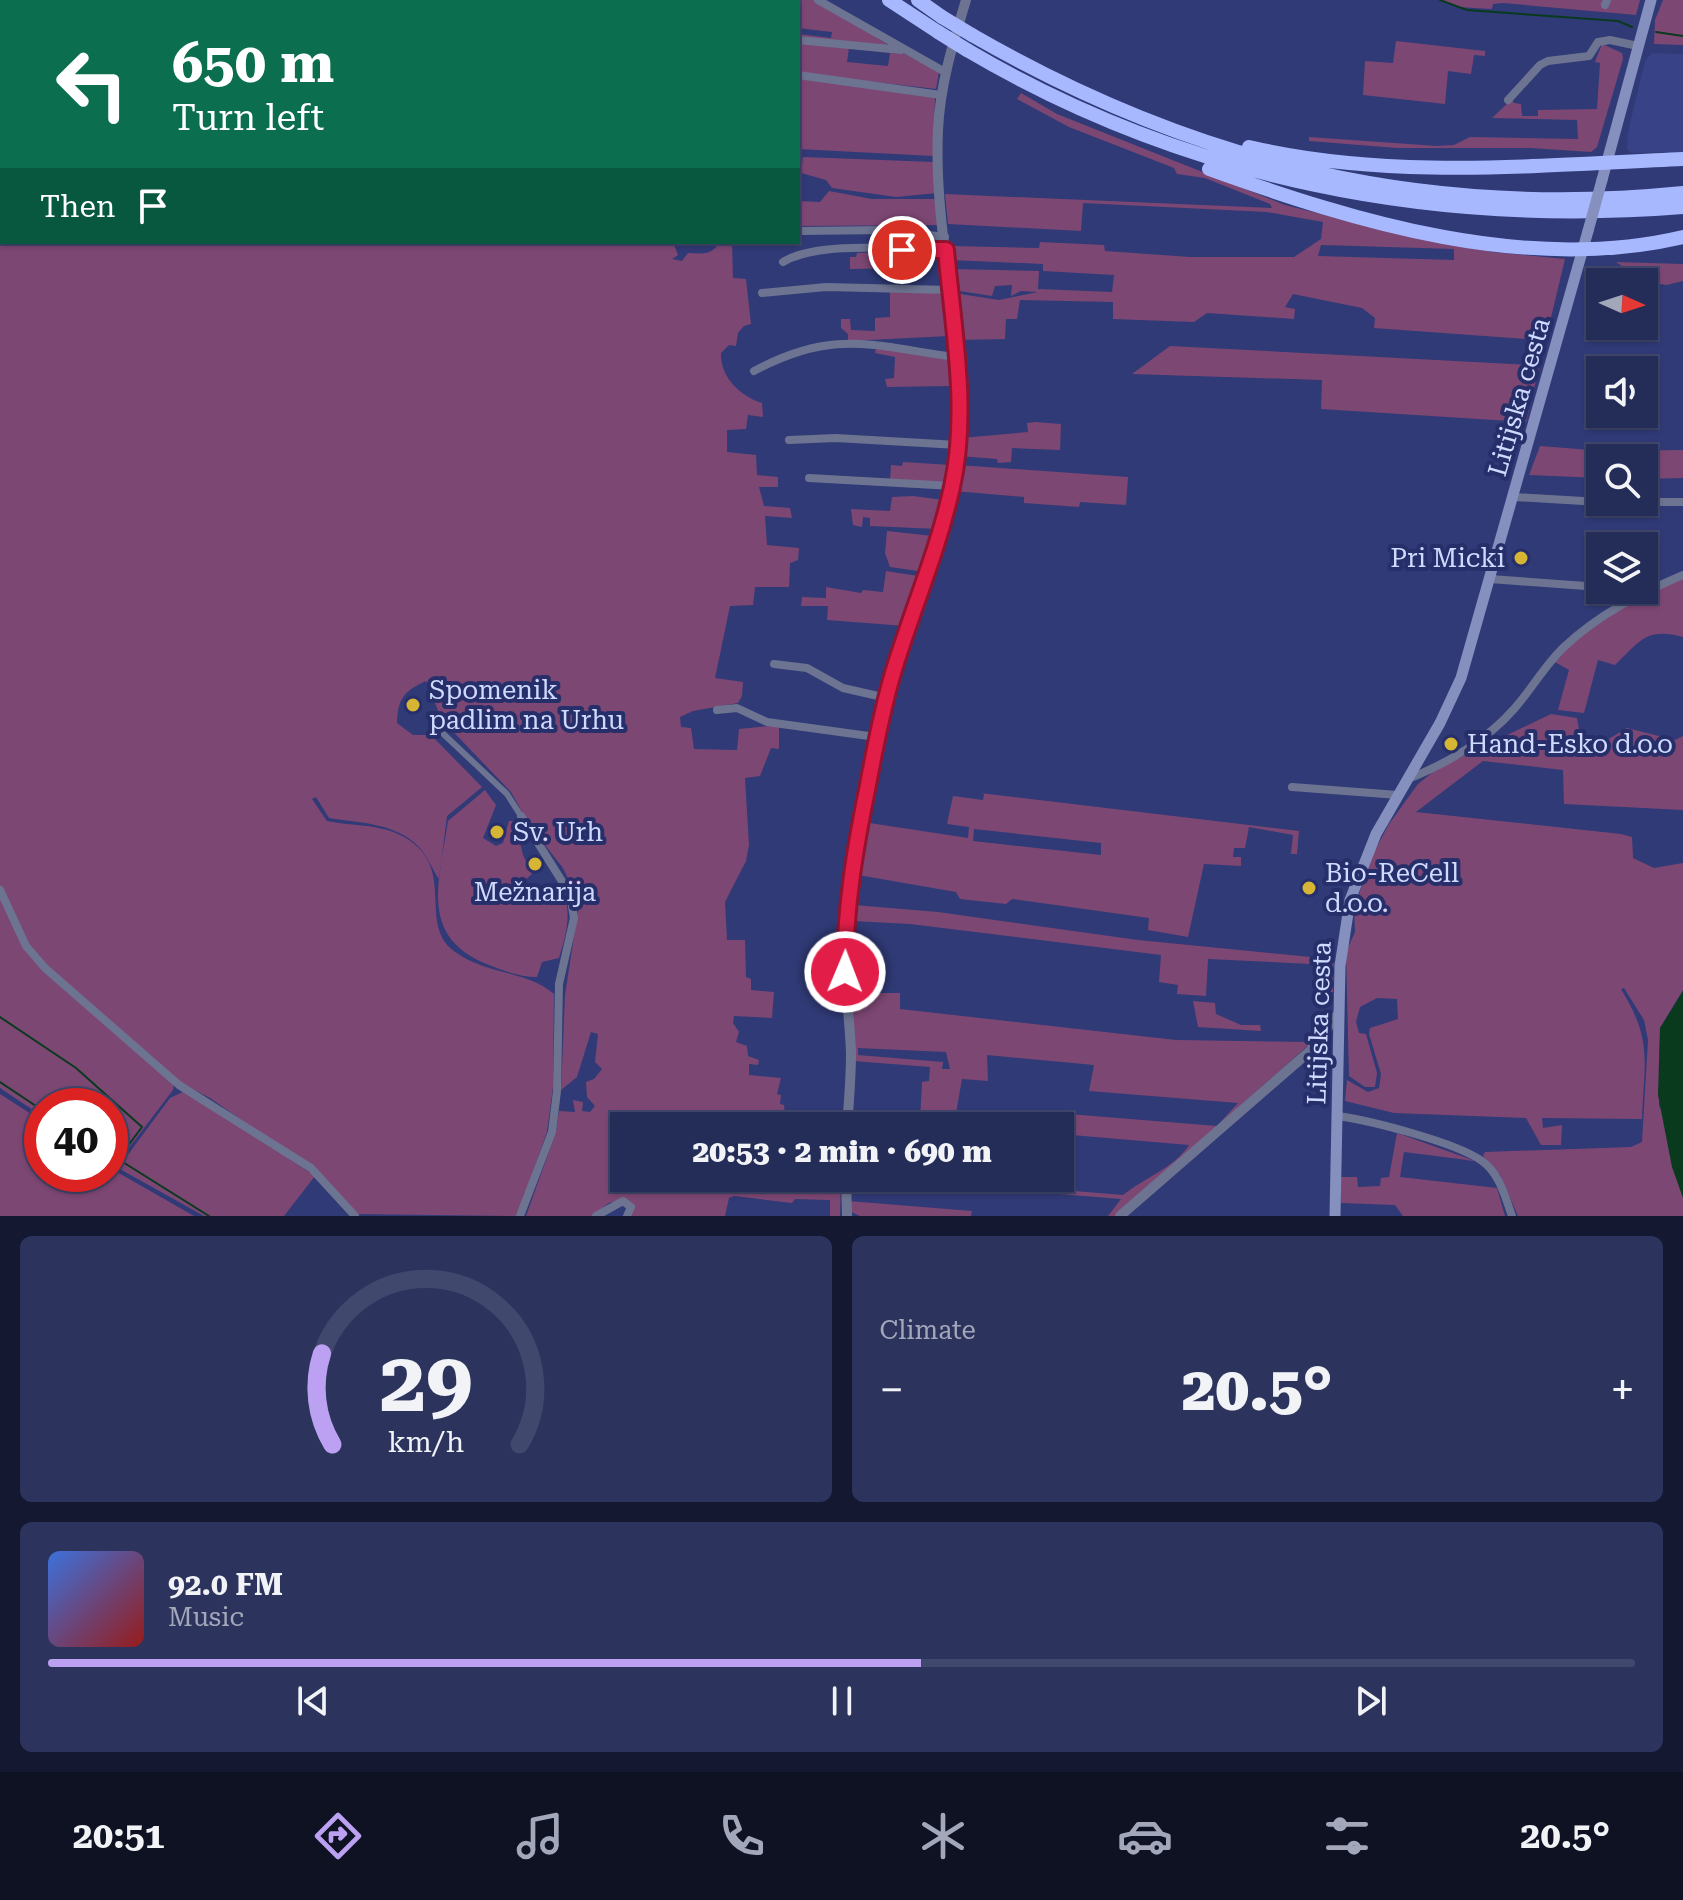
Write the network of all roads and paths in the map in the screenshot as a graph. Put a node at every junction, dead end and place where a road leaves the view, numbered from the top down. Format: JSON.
{"nodes":[{"id":1,"x":818,"y":0,"type":"edge"},
{"id":2,"x":889,"y":0,"type":"edge"},
{"id":3,"x":918,"y":0,"type":"edge"},
{"id":4,"x":966,"y":0,"type":"edge"},
{"id":5,"x":1651,"y":0,"type":"edge"},
{"id":6,"x":800,"y":40,"type":"edge"},
{"id":7,"x":1638,"y":46,"type":"junction"},
{"id":8,"x":902,"y":50,"type":"junction"},
{"id":9,"x":945,"y":72,"type":"junction"},
{"id":10,"x":800,"y":75,"type":"edge"},
{"id":11,"x":941,"y":95,"type":"junction"},
{"id":12,"x":1508,"y":100,"type":"dead end"},
{"id":13,"x":1150,"y":132,"type":"junction"},
{"id":14,"x":1683,"y":159,"type":"edge"},
{"id":15,"x":1607,"y":161,"type":"junction"},
{"id":16,"x":1683,"y":193,"type":"edge"},
{"id":17,"x":1683,"y":207,"type":"edge"},
{"id":18,"x":800,"y":231,"type":"edge"},
{"id":19,"x":945,"y":237,"type":"junction"},
{"id":20,"x":1683,"y":237,"type":"edge"},
{"id":21,"x":1583,"y":248,"type":"junction"},
{"id":22,"x":946,"y":250,"type":"junction"},
{"id":23,"x":783,"y":262,"type":"dead end"},
{"id":24,"x":950,"y":290,"type":"junction"},
{"id":25,"x":762,"y":293,"type":"dead end"},
{"id":26,"x":956,"y":357,"type":"junction"},
{"id":27,"x":754,"y":371,"type":"dead end"},
{"id":28,"x":789,"y":440,"type":"dead end"},
{"id":29,"x":958,"y":445,"type":"junction"},
{"id":30,"x":809,"y":478,"type":"dead end"},
{"id":31,"x":953,"y":486,"type":"junction"},
{"id":32,"x":1514,"y":497,"type":"junction"},
{"id":33,"x":1586,"y":501,"type":"edge"},
{"id":34,"x":1658,"y":502,"type":"edge"},
{"id":35,"x":1683,"y":502,"type":"edge"},
{"id":36,"x":1683,"y":575,"type":"edge"},
{"id":37,"x":1490,"y":579,"type":"junction"},
{"id":38,"x":1658,"y":584,"type":"edge"},
{"id":39,"x":1586,"y":586,"type":"edge"},
{"id":40,"x":1622,"y":604,"type":"edge"},
{"id":41,"x":774,"y":664,"type":"dead end"},
{"id":42,"x":887,"y":698,"type":"junction"},
{"id":43,"x":717,"y":710,"type":"dead end"},
{"id":44,"x":436,"y":727,"type":"dead end"},
{"id":45,"x":876,"y":737,"type":"junction"},
{"id":46,"x":1408,"y":779,"type":"junction"},
{"id":47,"x":1292,"y":787,"type":"dead end"},
{"id":48,"x":1398,"y":795,"type":"junction"},
{"id":49,"x":521,"y":816,"type":"joint"},
{"id":50,"x":0,"y":890,"type":"edge"},
{"id":51,"x":1338,"y":1014,"type":"junction"},
{"id":52,"x":848,"y":1112,"type":"edge"},
{"id":53,"x":1338,"y":1116,"type":"junction"},
{"id":54,"x":846,"y":1192,"type":"edge"},
{"id":55,"x":355,"y":1216,"type":"edge"},
{"id":56,"x":520,"y":1216,"type":"edge"},
{"id":57,"x":596,"y":1216,"type":"edge"},
{"id":58,"x":627,"y":1216,"type":"edge"},
{"id":59,"x":847,"y":1216,"type":"edge"},
{"id":60,"x":1120,"y":1216,"type":"edge"},
{"id":61,"x":1335,"y":1216,"type":"edge"},
{"id":62,"x":1512,"y":1216,"type":"edge"}],
"edges":[{"from":1,"to":8,"type":"street"},
{"from":2,"to":13,"type":"highway","bridge":true},
{"from":3,"to":13,"type":"highway","bridge":true},
{"from":4,"to":9,"type":"street"},
{"from":5,"to":7,"type":"main road","name":"Litijska cesta"},
{"from":6,"to":8,"type":"street"},
{"from":7,"to":12,"type":"street"},
{"from":7,"to":15,"type":"main road","name":"Litijska cesta"},
{"from":8,"to":9,"type":"street"},
{"from":9,"to":11,"type":"street"},
{"from":10,"to":11,"type":"street"},
{"from":11,"to":19,"type":"street"},
{"from":13,"to":15,"type":"highway"},
{"from":13,"to":16,"type":"highway"},
{"from":13,"to":17,"type":"highway"},
{"from":13,"to":21,"type":"highway"},
{"from":14,"to":15,"type":"highway"},
{"from":15,"to":21,"type":"main road","name":"Litijska cesta","bridge":true},
{"from":18,"to":19,"type":"street"},
{"from":19,"to":22,"type":"street"},
{"from":20,"to":21,"type":"highway"},
{"from":21,"to":32,"type":"main road","name":"Litijska cesta"},
{"from":22,"to":23,"type":"street"},
{"from":22,"to":24,"type":"street"},
{"from":24,"to":25,"type":"street"},
{"from":24,"to":26,"type":"street"},
{"from":26,"to":27,"type":"street"},
{"from":26,"to":29,"type":"street"},
{"from":28,"to":29,"type":"street"},
{"from":29,"to":31,"type":"street"},
{"from":30,"to":31,"type":"street"},
{"from":31,"to":42,"type":"street"},
{"from":32,"to":33,"type":"street"},
{"from":32,"to":37,"type":"main road","name":"Litijska cesta"},
{"from":34,"to":35,"type":"street"},
{"from":36,"to":38,"type":"street"},
{"from":37,"to":39,"type":"street"},
{"from":37,"to":46,"type":"main road","name":"Litijska cesta"},
{"from":40,"to":46,"type":"street"},
{"from":41,"to":42,"type":"street"},
{"from":42,"to":45,"type":"street"},
{"from":43,"to":45,"type":"street"},
{"from":44,"to":49,"type":"street"},
{"from":45,"to":52,"type":"street"},
{"from":46,"to":48,"type":"main road","name":"Litijska cesta"},
{"from":47,"to":48,"type":"street"},
{"from":48,"to":51,"type":"main road","name":"Litijska cesta"},
{"from":49,"to":56,"type":"street"},
{"from":50,"to":55,"type":"street"},
{"from":51,"to":53,"type":"main road","name":"Litijska cesta"},
{"from":51,"to":60,"type":"street"},
{"from":53,"to":61,"type":"main road","name":"Litijska cesta"},
{"from":53,"to":62,"type":"street"},
{"from":54,"to":59,"type":"street"},
{"from":57,"to":58,"type":"street"}]}
